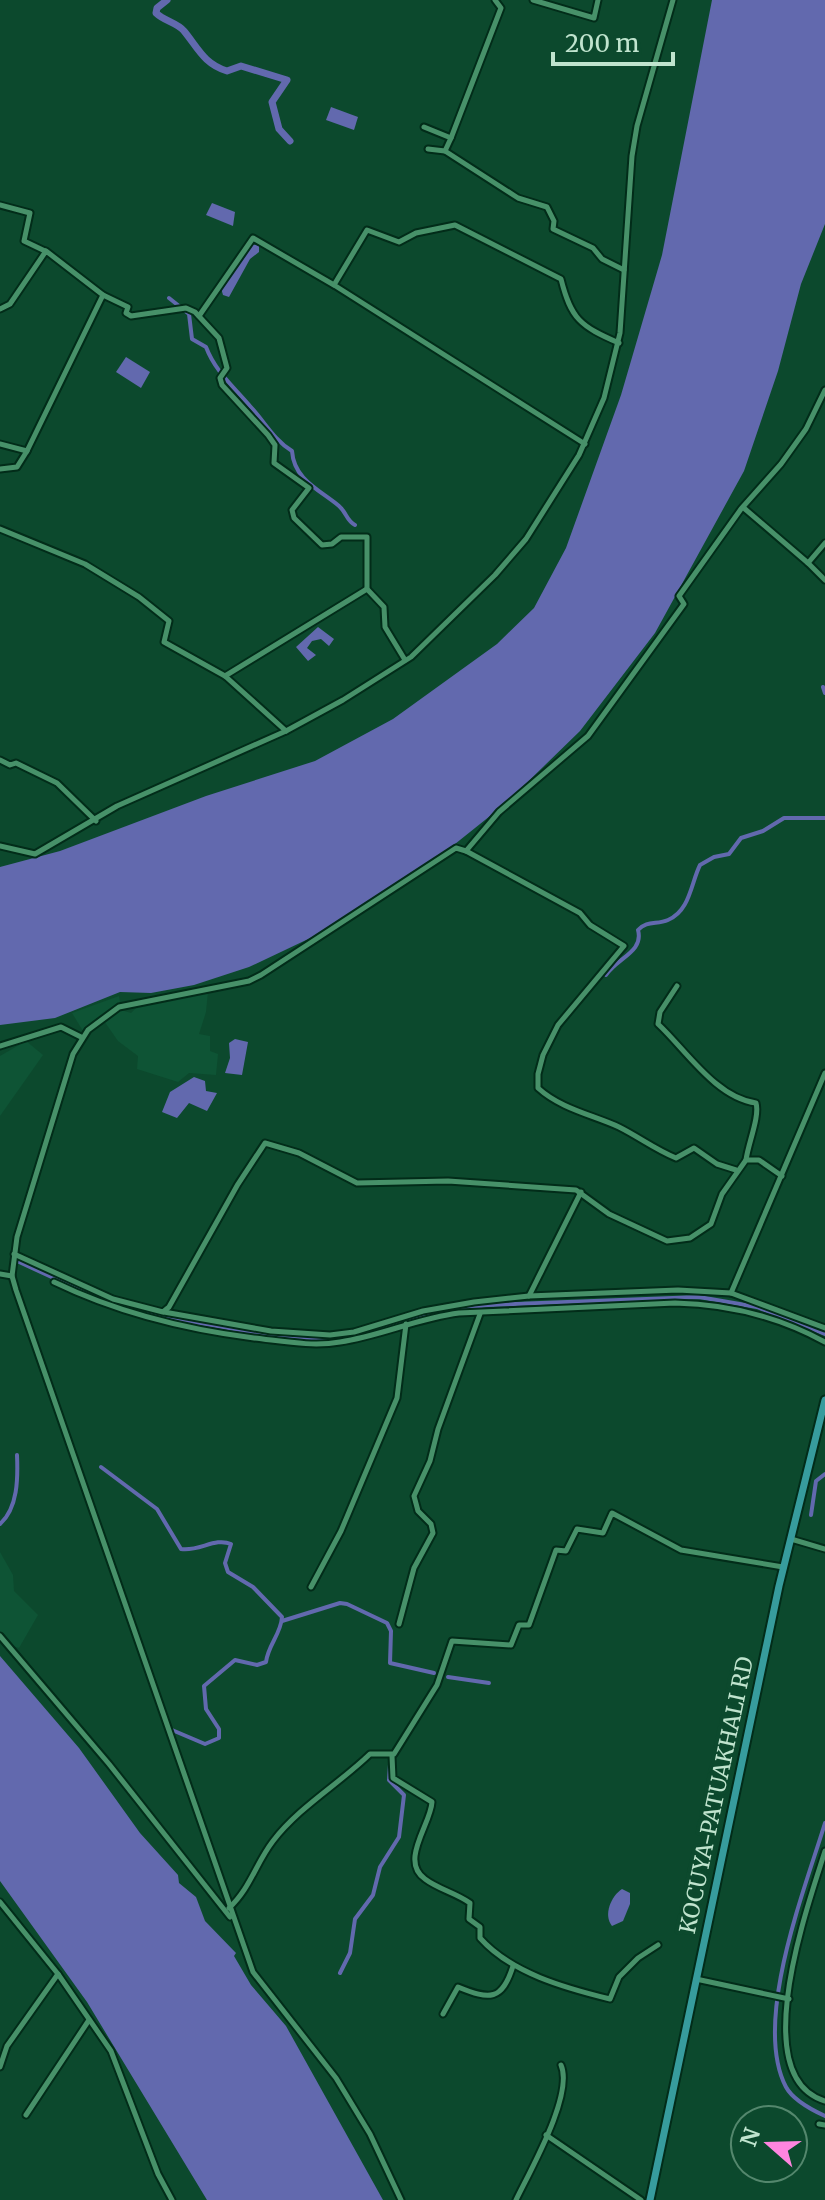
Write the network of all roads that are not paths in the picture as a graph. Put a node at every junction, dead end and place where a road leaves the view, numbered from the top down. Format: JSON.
{"nodes":[{"id":1,"x":495,"y":0,"type":"edge"},
{"id":2,"x":533,"y":0,"type":"edge"},
{"id":3,"x":598,"y":0,"type":"edge"},
{"id":4,"x":673,"y":0,"type":"edge"},
{"id":5,"x":424,"y":127,"type":"dead end"},
{"id":6,"x":451,"y":138,"type":"junction"},
{"id":7,"x":428,"y":149,"type":"dead end"},
{"id":8,"x":445,"y":151,"type":"junction"},
{"id":9,"x":0,"y":205,"type":"edge"},
{"id":10,"x":46,"y":251,"type":"junction"},
{"id":11,"x":624,"y":270,"type":"junction"},
{"id":12,"x":334,"y":285,"type":"junction"},
{"id":13,"x":103,"y":295,"type":"junction"},
{"id":14,"x":0,"y":309,"type":"edge"},
{"id":15,"x":199,"y":316,"type":"junction"},
{"id":16,"x":619,"y":343,"type":"junction"},
{"id":17,"x":825,"y":390,"type":"edge"},
{"id":18,"x":0,"y":444,"type":"edge"},
{"id":19,"x":585,"y":444,"type":"junction"},
{"id":20,"x":27,"y":451,"type":"junction"},
{"id":21,"x":0,"y":469,"type":"edge"},
{"id":22,"x":745,"y":509,"type":"dead end"},
{"id":23,"x":0,"y":529,"type":"edge"},
{"id":24,"x":825,"y":543,"type":"edge"},
{"id":25,"x":808,"y":563,"type":"junction"},
{"id":26,"x":825,"y":580,"type":"edge"},
{"id":27,"x":367,"y":589,"type":"junction"},
{"id":28,"x":408,"y":658,"type":"junction"},
{"id":29,"x":225,"y":676,"type":"junction"},
{"id":30,"x":286,"y":731,"type":"junction"},
{"id":31,"x":0,"y":760,"type":"edge"},
{"id":32,"x":96,"y":821,"type":"junction"},
{"id":33,"x":0,"y":846,"type":"edge"},
{"id":34,"x":466,"y":851,"type":"junction"},
{"id":35,"x":677,"y":986,"type":"dead end"},
{"id":36,"x":82,"y":1038,"type":"junction"},
{"id":37,"x":0,"y":1046,"type":"edge"},
{"id":38,"x":825,"y":1073,"type":"edge"},
{"id":39,"x":746,"y":1160,"type":"junction"},
{"id":40,"x":736,"y":1170,"type":"junction"},
{"id":41,"x":782,"y":1176,"type":"junction"},
{"id":42,"x":581,"y":1192,"type":"junction"},
{"id":43,"x":14,"y":1254,"type":"junction"},
{"id":44,"x":0,"y":1274,"type":"edge"},
{"id":45,"x":12,"y":1276,"type":"junction"},
{"id":46,"x":54,"y":1282,"type":"dead end"},
{"id":47,"x":731,"y":1293,"type":"junction"},
{"id":48,"x":529,"y":1296,"type":"junction"},
{"id":49,"x":163,"y":1312,"type":"junction"},
{"id":50,"x":480,"y":1314,"type":"junction"},
{"id":51,"x":406,"y":1324,"type":"junction"},
{"id":52,"x":825,"y":1328,"type":"edge"},
{"id":53,"x":825,"y":1342,"type":"edge"},
{"id":54,"x":825,"y":1400,"type":"edge"},
{"id":55,"x":791,"y":1539,"type":"junction"},
{"id":56,"x":825,"y":1549,"type":"edge"},
{"id":57,"x":784,"y":1567,"type":"junction"},
{"id":58,"x":311,"y":1587,"type":"dead end"},
{"id":59,"x":399,"y":1624,"type":"dead end"},
{"id":60,"x":0,"y":1636,"type":"edge"},
{"id":61,"x":392,"y":1756,"type":"junction"},
{"id":62,"x":825,"y":1851,"type":"edge"},
{"id":63,"x":0,"y":1902,"type":"edge"},
{"id":64,"x":229,"y":1908,"type":"junction"},
{"id":65,"x":234,"y":1922,"type":"junction"},
{"id":66,"x":658,"y":1945,"type":"dead end"},
{"id":67,"x":514,"y":1966,"type":"junction"},
{"id":68,"x":58,"y":1974,"type":"junction"},
{"id":69,"x":696,"y":1979,"type":"junction"},
{"id":70,"x":786,"y":1998,"type":"junction"},
{"id":71,"x":443,"y":2014,"type":"dead end"},
{"id":72,"x":89,"y":2020,"type":"junction"},
{"id":73,"x":561,"y":2065,"type":"dead end"},
{"id":74,"x":0,"y":2067,"type":"edge"},
{"id":75,"x":825,"y":2101,"type":"edge"},
{"id":76,"x":26,"y":2115,"type":"dead end"},
{"id":77,"x":546,"y":2135,"type":"junction"},
{"id":78,"x":172,"y":2200,"type":"edge"},
{"id":79,"x":401,"y":2200,"type":"edge"},
{"id":80,"x":516,"y":2200,"type":"edge"},
{"id":81,"x":641,"y":2200,"type":"edge"},
{"id":82,"x":650,"y":2200,"type":"edge"}],
"edges":[{"from":1,"to":6,"type":"street"},
{"from":2,"to":3,"type":"street"},
{"from":4,"to":11,"type":"street"},
{"from":5,"to":6,"type":"street"},
{"from":6,"to":8,"type":"street"},
{"from":7,"to":8,"type":"street"},
{"from":8,"to":11,"type":"street"},
{"from":9,"to":10,"type":"street"},
{"from":10,"to":13,"type":"street"},
{"from":10,"to":14,"type":"street"},
{"from":11,"to":16,"type":"street"},
{"from":12,"to":15,"type":"street"},
{"from":12,"to":16,"type":"street"},
{"from":12,"to":19,"type":"street"},
{"from":13,"to":15,"type":"street"},
{"from":13,"to":20,"type":"street"},
{"from":15,"to":27,"type":"street"},
{"from":16,"to":19,"type":"street"},
{"from":17,"to":34,"type":"street"},
{"from":18,"to":20,"type":"street"},
{"from":19,"to":28,"type":"street"},
{"from":20,"to":21,"type":"street"},
{"from":22,"to":25,"type":"street"},
{"from":23,"to":29,"type":"street"},
{"from":24,"to":25,"type":"street"},
{"from":25,"to":26,"type":"street"},
{"from":27,"to":28,"type":"street"},
{"from":27,"to":29,"type":"street"},
{"from":28,"to":30,"type":"street"},
{"from":29,"to":30,"type":"street"},
{"from":30,"to":32,"type":"street"},
{"from":31,"to":32,"type":"street"},
{"from":32,"to":33,"type":"street"},
{"from":34,"to":36,"type":"street"},
{"from":34,"to":40,"type":"street"},
{"from":35,"to":39,"type":"street"},
{"from":36,"to":37,"type":"street"},
{"from":36,"to":43,"type":"street"},
{"from":38,"to":41,"type":"street"},
{"from":39,"to":40,"type":"street"},
{"from":39,"to":41,"type":"street"},
{"from":40,"to":42,"type":"street"},
{"from":41,"to":47,"type":"street"},
{"from":42,"to":48,"type":"street"},
{"from":42,"to":49,"type":"street"},
{"from":43,"to":45,"type":"street"},
{"from":43,"to":49,"type":"street"},
{"from":44,"to":45,"type":"street"},
{"from":45,"to":64,"type":"street"},
{"from":46,"to":51,"type":"street"},
{"from":47,"to":48,"type":"street"},
{"from":47,"to":52,"type":"street"},
{"from":48,"to":49,"type":"street"},
{"from":50,"to":51,"type":"street"},
{"from":50,"to":53,"type":"street"},
{"from":50,"to":59,"type":"street"},
{"from":51,"to":58,"type":"street"},
{"from":54,"to":55,"type":"main road","name":"KOCUYA-PATUAKHALI RD"},
{"from":55,"to":56,"type":"street"},
{"from":55,"to":57,"type":"main road","name":"KOCUYA-PATUAKHALI RD"},
{"from":57,"to":61,"type":"street"},
{"from":57,"to":69,"type":"main road","name":"KOCUYA-PATUAKHALI RD"},
{"from":60,"to":65,"type":"street"},
{"from":61,"to":64,"type":"street"},
{"from":61,"to":67,"type":"street"},
{"from":62,"to":70,"type":"street"},
{"from":63,"to":68,"type":"street"},
{"from":64,"to":65,"type":"street"},
{"from":65,"to":79,"type":"street"},
{"from":66,"to":67,"type":"street"},
{"from":67,"to":71,"type":"street"},
{"from":68,"to":72,"type":"street"},
{"from":68,"to":74,"type":"street"},
{"from":69,"to":70,"type":"street"},
{"from":69,"to":82,"type":"main road","name":"KOCUYA-PATUAKHALI RD"},
{"from":70,"to":75,"type":"street"},
{"from":72,"to":76,"type":"street"},
{"from":72,"to":78,"type":"street"},
{"from":73,"to":77,"type":"street"},
{"from":77,"to":80,"type":"street"},
{"from":77,"to":81,"type":"street"}]}
